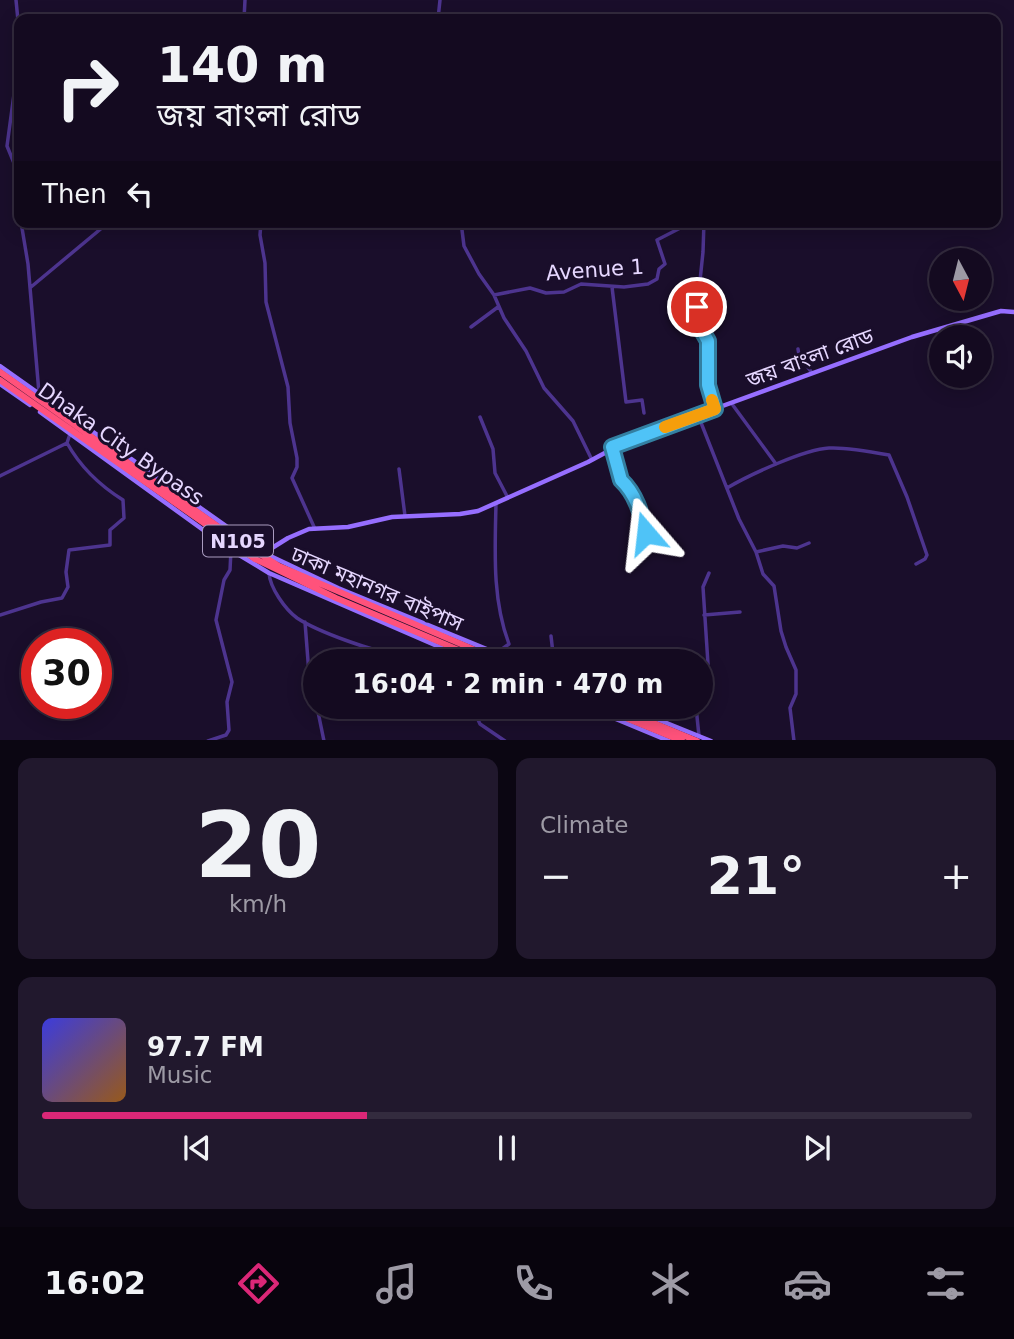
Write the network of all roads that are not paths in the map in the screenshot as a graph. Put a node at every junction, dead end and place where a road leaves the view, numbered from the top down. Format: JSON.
{"nodes":[{"id":1,"x":14,"y":94,"type":"edge"},
{"id":2,"x":14,"y":163,"type":"edge"},
{"id":3,"x":22,"y":228,"type":"edge"},
{"id":4,"x":102,"y":228,"type":"edge"},
{"id":5,"x":261,"y":228,"type":"edge"},
{"id":6,"x":462,"y":228,"type":"edge"},
{"id":7,"x":680,"y":228,"type":"edge"},
{"id":8,"x":704,"y":228,"type":"edge"},
{"id":9,"x":31,"y":287,"type":"junction"},
{"id":10,"x":612,"y":287,"type":"junction"},
{"id":11,"x":494,"y":295,"type":"junction"},
{"id":12,"x":499,"y":307,"type":"junction"},
{"id":13,"x":1014,"y":312,"type":"edge"},
{"id":14,"x":471,"y":327,"type":"dead end"},
{"id":15,"x":797,"y":349,"type":"dead end"},
{"id":16,"x":0,"y":366,"type":"edge"},
{"id":17,"x":0,"y":372,"type":"edge"},
{"id":18,"x":812,"y":373,"type":"junction"},
{"id":19,"x":0,"y":382,"type":"edge"},
{"id":20,"x":39,"y":395,"type":"junction"},
{"id":21,"x":732,"y":404,"type":"junction"},
{"id":22,"x":715,"y":409,"type":"junction"},
{"id":23,"x":644,"y":413,"type":"dead end"},
{"id":24,"x":698,"y":415,"type":"junction"},
{"id":25,"x":480,"y":417,"type":"dead end"},
{"id":26,"x":70,"y":434,"type":"junction"},
{"id":27,"x":67,"y":443,"type":"junction"},
{"id":28,"x":612,"y":447,"type":"junction"},
{"id":29,"x":592,"y":460,"type":"junction"},
{"id":30,"x":776,"y":465,"type":"junction"},
{"id":31,"x":399,"y":469,"type":"dead end"},
{"id":32,"x":0,"y":476,"type":"edge"},
{"id":33,"x":727,"y":488,"type":"junction"},
{"id":34,"x":508,"y":498,"type":"junction"},
{"id":35,"x":496,"y":503,"type":"junction"},
{"id":36,"x":405,"y":516,"type":"junction"},
{"id":37,"x":315,"y":529,"type":"junction"},
{"id":38,"x":650,"y":542,"type":"dead end"},
{"id":39,"x":809,"y":542,"type":"dead end"},
{"id":40,"x":231,"y":550,"type":"junction"},
{"id":41,"x":756,"y":552,"type":"junction"},
{"id":42,"x":264,"y":553,"type":"junction"},
{"id":43,"x":916,"y":564,"type":"dead end"},
{"id":44,"x":269,"y":573,"type":"junction"},
{"id":45,"x":709,"y":573,"type":"dead end"},
{"id":46,"x":740,"y":612,"type":"dead end"},
{"id":47,"x":0,"y":615,"type":"edge"},
{"id":48,"x":704,"y":615,"type":"junction"},
{"id":49,"x":305,"y":622,"type":"junction"},
{"id":50,"x":551,"y":636,"type":"dead end"},
{"id":51,"x":307,"y":649,"type":"edge"},
{"id":52,"x":375,"y":649,"type":"edge"},
{"id":53,"x":444,"y":649,"type":"edge"},
{"id":54,"x":456,"y":649,"type":"edge"},
{"id":55,"x":473,"y":649,"type":"edge"},
{"id":56,"x":486,"y":649,"type":"edge"},
{"id":57,"x":502,"y":649,"type":"edge"},
{"id":58,"x":552,"y":649,"type":"edge"},
{"id":59,"x":707,"y":649,"type":"edge"},
{"id":60,"x":320,"y":719,"type":"edge"},
{"id":61,"x":478,"y":719,"type":"edge"},
{"id":62,"x":617,"y":719,"type":"edge"},
{"id":63,"x":628,"y":719,"type":"edge"},
{"id":64,"x":647,"y":719,"type":"edge"},
{"id":65,"x":654,"y":719,"type":"edge"},
{"id":66,"x":697,"y":719,"type":"edge"},
{"id":67,"x":698,"y":738,"type":"edge"},
{"id":68,"x":208,"y":740,"type":"edge"},
{"id":69,"x":324,"y":740,"type":"edge"},
{"id":70,"x":505,"y":740,"type":"edge"},
{"id":71,"x":669,"y":740,"type":"edge"},
{"id":72,"x":681,"y":740,"type":"edge"},
{"id":73,"x":711,"y":740,"type":"edge"},
{"id":74,"x":794,"y":740,"type":"edge"}],
"edges":[{"from":1,"to":2,"type":"street"},
{"from":3,"to":9,"type":"street"},
{"from":4,"to":9,"type":"street"},
{"from":5,"to":37,"type":"street"},
{"from":6,"to":11,"type":"street"},
{"from":7,"to":10,"type":"street","name":"Avenue 1"},
{"from":8,"to":22,"type":"street"},
{"from":9,"to":20,"type":"street"},
{"from":10,"to":11,"type":"street","name":"Avenue 1"},
{"from":10,"to":23,"type":"street"},
{"from":11,"to":12,"type":"street"},
{"from":12,"to":14,"type":"street"},
{"from":12,"to":29,"type":"street"},
{"from":13,"to":18,"type":"main road","name":"জয় বাংলা রোড"},
{"from":15,"to":18,"type":"street"},
{"from":16,"to":20,"type":"main road"},
{"from":17,"to":55,"type":"highway","name":"ঢাকা মহানগর বাইপাস","number":"N105"},
{"from":18,"to":21,"type":"main road","name":"জয় বাংলা রোড"},
{"from":19,"to":26,"type":"main road"},
{"from":19,"to":54,"type":"highway","name":"Dhaka City Bypass","number":"N105"},
{"from":20,"to":42,"type":"main road"},
{"from":21,"to":22,"type":"main road","name":"জয় বাংলা রোড"},
{"from":21,"to":30,"type":"street"},
{"from":22,"to":24,"type":"main road","name":"জয় বাংলা রোড"},
{"from":24,"to":28,"type":"main road","name":"জয় বাংলা রোড"},
{"from":24,"to":33,"type":"street"},
{"from":25,"to":34,"type":"street"},
{"from":26,"to":27,"type":"street"},
{"from":26,"to":40,"type":"main road"},
{"from":27,"to":32,"type":"street"},
{"from":27,"to":47,"type":"street"},
{"from":28,"to":29,"type":"main road","name":"জয় বাংলা রোড"},
{"from":28,"to":38,"type":"street"},
{"from":29,"to":34,"type":"main road","name":"জয় বাংলা রোড"},
{"from":30,"to":33,"type":"street"},
{"from":30,"to":43,"type":"street"},
{"from":31,"to":36,"type":"street"},
{"from":33,"to":41,"type":"street"},
{"from":34,"to":35,"type":"main road","name":"জয় বাংলা রোড"},
{"from":35,"to":36,"type":"main road","name":"জয় বাংলা রোড"},
{"from":35,"to":57,"type":"street"},
{"from":36,"to":37,"type":"main road","name":"জয় বাংলা রোড"},
{"from":37,"to":42,"type":"main road","name":"জয় বাংলা রোড"},
{"from":39,"to":41,"type":"street"},
{"from":40,"to":44,"type":"main road"},
{"from":40,"to":68,"type":"street"},
{"from":41,"to":74,"type":"street"},
{"from":42,"to":56,"type":"main road"},
{"from":44,"to":49,"type":"street"},
{"from":44,"to":53,"type":"main road"},
{"from":45,"to":48,"type":"street"},
{"from":46,"to":48,"type":"street"},
{"from":48,"to":59,"type":"street"},
{"from":49,"to":51,"type":"street"},
{"from":49,"to":52,"type":"street"},
{"from":50,"to":58,"type":"street"},
{"from":60,"to":69,"type":"street"},
{"from":61,"to":70,"type":"street"},
{"from":62,"to":71,"type":"main road"},
{"from":63,"to":72,"type":"highway"},
{"from":64,"to":67,"type":"highway"},
{"from":65,"to":67,"type":"main road"},
{"from":66,"to":67,"type":"street"},
{"from":67,"to":73,"type":"main road"}]}
